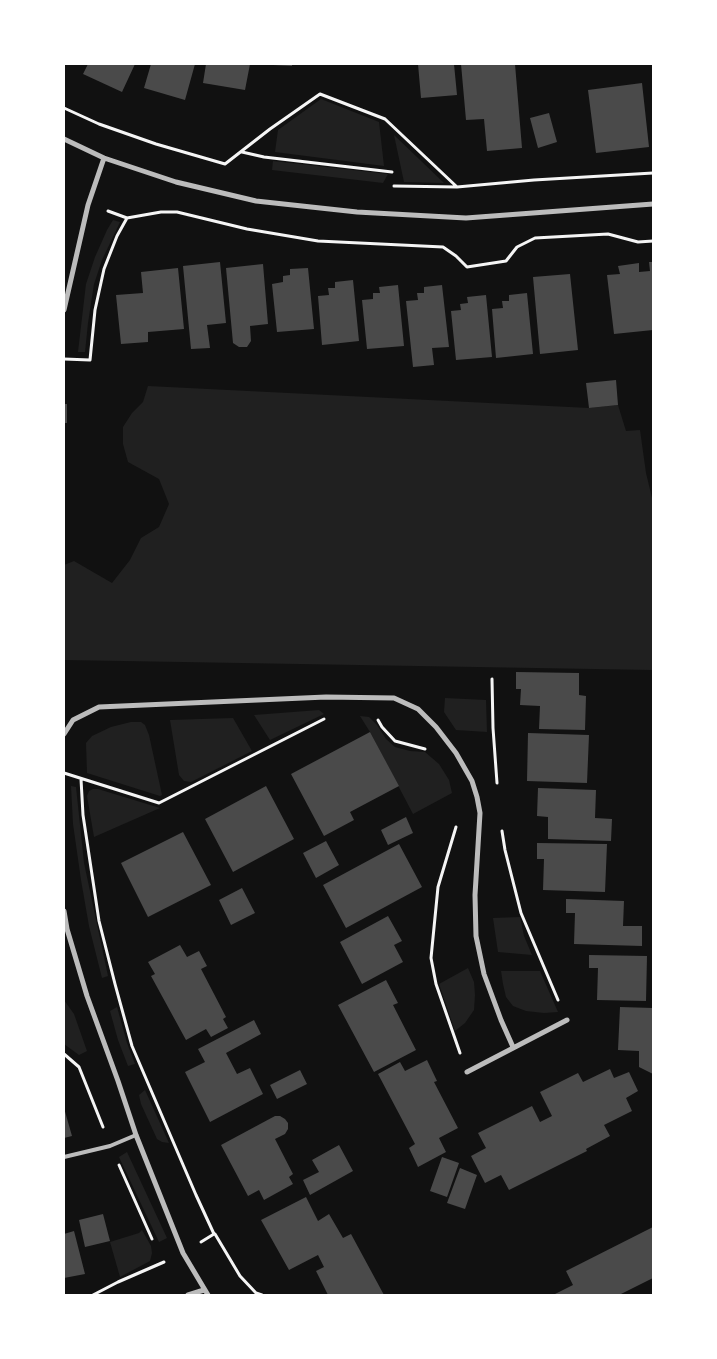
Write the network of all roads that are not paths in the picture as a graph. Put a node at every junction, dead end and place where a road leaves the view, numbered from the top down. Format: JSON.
{"nodes":[{"id":1,"x":64,"y":139,"type":"edge"},
{"id":2,"x":104,"y":158,"type":"junction"},
{"id":3,"x":653,"y":204,"type":"edge"},
{"id":4,"x":64,"y":310,"type":"edge"},
{"id":5,"x":64,"y":734,"type":"edge"},
{"id":6,"x":64,"y":910,"type":"edge"},
{"id":7,"x":567,"y":1020,"type":"dead end"},
{"id":8,"x":513,"y":1047,"type":"junction"},
{"id":9,"x":467,"y":1072,"type":"dead end"},
{"id":10,"x":136,"y":1135,"type":"junction"},
{"id":11,"x":64,"y":1158,"type":"edge"},
{"id":12,"x":204,"y":1290,"type":"junction"},
{"id":13,"x":188,"y":1295,"type":"edge"},
{"id":14,"x":208,"y":1295,"type":"edge"}],
"edges":[{"from":1,"to":2,"type":"street"},
{"from":2,"to":3,"type":"street"},
{"from":2,"to":4,"type":"street"},
{"from":5,"to":8,"type":"street"},
{"from":6,"to":10,"type":"street"},
{"from":7,"to":8,"type":"street"},
{"from":8,"to":9,"type":"street"},
{"from":10,"to":11,"type":"lane"},
{"from":10,"to":12,"type":"street"},
{"from":12,"to":13,"type":"street"},
{"from":12,"to":14,"type":"street"}]}
